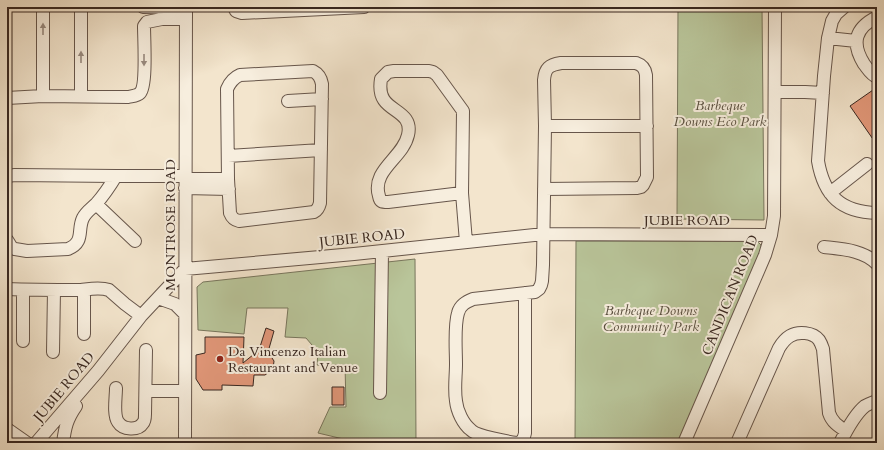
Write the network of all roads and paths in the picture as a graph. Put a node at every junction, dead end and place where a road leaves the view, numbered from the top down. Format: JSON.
{"nodes":[{"id":1,"x":43,"y":7,"type":"edge"},
{"id":2,"x":81,"y":7,"type":"edge"},
{"id":3,"x":143,"y":7,"type":"edge"},
{"id":4,"x":234,"y":7,"type":"edge"},
{"id":5,"x":358,"y":7,"type":"edge"},
{"id":6,"x":364,"y":7,"type":"edge"},
{"id":7,"x":775,"y":7,"type":"edge"},
{"id":8,"x":844,"y":7,"type":"edge"},
{"id":9,"x":294,"y":9,"type":"edge"},
{"id":10,"x":186,"y":11,"type":"edge"},
{"id":11,"x":877,"y":17,"type":"edge"},
{"id":12,"x":828,"y":38,"type":"junction"},
{"id":13,"x":856,"y":41,"type":"junction"},
{"id":14,"x":877,"y":78,"type":"edge"},
{"id":15,"x":775,"y":92,"type":"junction"},
{"id":16,"x":823,"y":93,"type":"junction"},
{"id":17,"x":43,"y":96,"type":"junction"},
{"id":18,"x":81,"y":96,"type":"junction"},
{"id":19,"x":7,"y":98,"type":"edge"},
{"id":20,"x":322,"y":99,"type":"junction"},
{"id":21,"x":288,"y":101,"type":"dead end"},
{"id":22,"x":545,"y":126,"type":"junction"},
{"id":23,"x":647,"y":126,"type":"junction"},
{"id":24,"x":322,"y":150,"type":"junction"},
{"id":25,"x":228,"y":156,"type":"junction"},
{"id":26,"x":867,"y":164,"type":"dead end"},
{"id":27,"x":7,"y":176,"type":"edge"},
{"id":28,"x":116,"y":176,"type":"junction"},
{"id":29,"x":185,"y":181,"type":"junction"},
{"id":30,"x":228,"y":184,"type":"junction"},
{"id":31,"x":544,"y":189,"type":"junction"},
{"id":32,"x":462,"y":193,"type":"junction"},
{"id":33,"x":830,"y":193,"type":"junction"},
{"id":34,"x":96,"y":204,"type":"junction"},
{"id":35,"x":877,"y":213,"type":"edge"},
{"id":36,"x":544,"y":234,"type":"junction"},
{"id":37,"x":771,"y":236,"type":"junction"},
{"id":38,"x":7,"y":240,"type":"edge"},
{"id":39,"x":135,"y":241,"type":"dead end"},
{"id":40,"x":466,"y":242,"type":"junction"},
{"id":41,"x":824,"y":247,"type":"dead end"},
{"id":42,"x":382,"y":251,"type":"junction"},
{"id":43,"x":877,"y":264,"type":"edge"},
{"id":44,"x":185,"y":269,"type":"junction"},
{"id":45,"x":7,"y":289,"type":"edge"},
{"id":46,"x":22,"y":290,"type":"junction"},
{"id":47,"x":54,"y":290,"type":"junction"},
{"id":48,"x":84,"y":290,"type":"junction"},
{"id":49,"x":525,"y":293,"type":"junction"},
{"id":50,"x":158,"y":298,"type":"junction"},
{"id":51,"x":185,"y":314,"type":"junction"},
{"id":52,"x":141,"y":316,"type":"junction"},
{"id":53,"x":84,"y":334,"type":"dead end"},
{"id":54,"x":23,"y":341,"type":"dead end"},
{"id":55,"x":146,"y":350,"type":"dead end"},
{"id":56,"x":53,"y":352,"type":"dead end"},
{"id":57,"x":98,"y":371,"type":"junction"},
{"id":58,"x":116,"y":388,"type":"dead end"},
{"id":59,"x":146,"y":391,"type":"junction"},
{"id":60,"x":185,"y":392,"type":"junction"},
{"id":61,"x":380,"y":393,"type":"dead end"},
{"id":62,"x":877,"y":401,"type":"edge"},
{"id":63,"x":7,"y":429,"type":"edge"},
{"id":64,"x":846,"y":431,"type":"junction"},
{"id":65,"x":27,"y":443,"type":"edge"},
{"id":66,"x":36,"y":443,"type":"edge"},
{"id":67,"x":63,"y":443,"type":"edge"},
{"id":68,"x":185,"y":443,"type":"edge"},
{"id":69,"x":518,"y":443,"type":"edge"},
{"id":70,"x":684,"y":443,"type":"edge"},
{"id":71,"x":737,"y":443,"type":"edge"},
{"id":72,"x":840,"y":443,"type":"edge"}],
"edges":[{"from":17,"to":1,"type":"street","one_way":true},
{"from":18,"to":2,"type":"street","one_way":true},
{"from":3,"to":10,"type":"street"},
{"from":4,"to":9,"type":"street"},
{"from":5,"to":6,"type":"street"},
{"from":5,"to":9,"type":"street"},
{"from":7,"to":15,"type":"street","name":"CANDICAN ROAD"},
{"from":8,"to":12,"type":"street"},
{"from":10,"to":18,"type":"street","one_way":true},
{"from":10,"to":29,"type":"street","name":"MONTROSE ROAD"},
{"from":11,"to":13,"type":"street"},
{"from":12,"to":13,"type":"street"},
{"from":12,"to":16,"type":"street"},
{"from":13,"to":14,"type":"street"},
{"from":15,"to":16,"type":"street"},
{"from":15,"to":37,"type":"street","name":"CANDICAN ROAD"},
{"from":16,"to":33,"type":"street"},
{"from":17,"to":18,"type":"street"},
{"from":17,"to":19,"type":"street"},
{"from":20,"to":21,"type":"street"},
{"from":20,"to":24,"type":"street"},
{"from":20,"to":25,"type":"street"},
{"from":22,"to":23,"type":"street"},
{"from":22,"to":23,"type":"street"},
{"from":22,"to":31,"type":"street"},
{"from":23,"to":31,"type":"street"},
{"from":24,"to":25,"type":"street"},
{"from":24,"to":30,"type":"street"},
{"from":25,"to":30,"type":"street"},
{"from":26,"to":33,"type":"street"},
{"from":27,"to":28,"type":"street"},
{"from":28,"to":29,"type":"street"},
{"from":28,"to":34,"type":"street"},
{"from":29,"to":30,"type":"street"},
{"from":29,"to":44,"type":"street","name":"MONTROSE ROAD"},
{"from":31,"to":36,"type":"street"},
{"from":32,"to":32,"type":"street"},
{"from":32,"to":40,"type":"street"},
{"from":33,"to":35,"type":"street"},
{"from":34,"to":38,"type":"street"},
{"from":34,"to":39,"type":"street"},
{"from":36,"to":37,"type":"street","name":"JUBIE ROAD"},
{"from":36,"to":40,"type":"street","name":"JUBIE ROAD"},
{"from":36,"to":49,"type":"street"},
{"from":37,"to":70,"type":"street","name":"CANDICAN ROAD"},
{"from":40,"to":42,"type":"street","name":"JUBIE ROAD"},
{"from":41,"to":43,"type":"street"},
{"from":42,"to":44,"type":"street","name":"JUBIE ROAD"},
{"from":42,"to":61,"type":"street"},
{"from":44,"to":50,"type":"street","name":"JUBIE ROAD"},
{"from":44,"to":51,"type":"street","name":"MONTROSE ROAD"},
{"from":45,"to":46,"type":"street"},
{"from":46,"to":47,"type":"street"},
{"from":46,"to":54,"type":"street"},
{"from":47,"to":48,"type":"street"},
{"from":47,"to":56,"type":"street"},
{"from":48,"to":52,"type":"street"},
{"from":48,"to":53,"type":"street"},
{"from":49,"to":69,"type":"street"},
{"from":49,"to":69,"type":"street"},
{"from":50,"to":51,"type":"street"},
{"from":50,"to":52,"type":"street","name":"JUBIE ROAD"},
{"from":51,"to":60,"type":"street","name":"MONTROSE ROAD"},
{"from":52,"to":57,"type":"street","name":"JUBIE ROAD"},
{"from":55,"to":59,"type":"street"},
{"from":57,"to":66,"type":"street","name":"JUBIE ROAD"},
{"from":57,"to":67,"type":"street"},
{"from":58,"to":59,"type":"street"},
{"from":59,"to":60,"type":"street"},
{"from":60,"to":68,"type":"street","name":"MONTROSE ROAD"},
{"from":62,"to":64,"type":"street"},
{"from":63,"to":65,"type":"street"},
{"from":64,"to":71,"type":"street"},
{"from":64,"to":72,"type":"street"}]}
